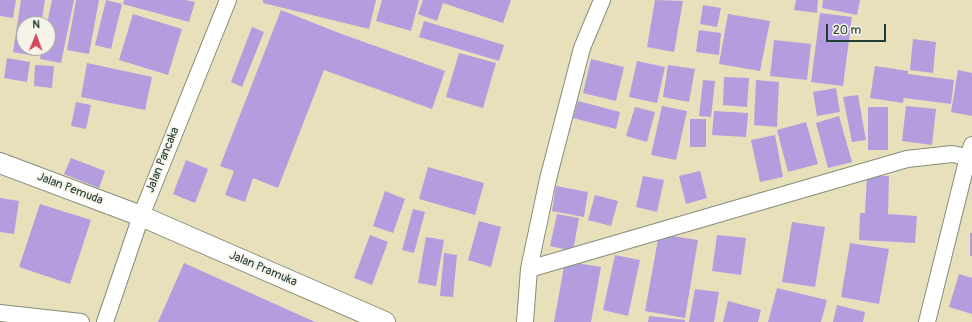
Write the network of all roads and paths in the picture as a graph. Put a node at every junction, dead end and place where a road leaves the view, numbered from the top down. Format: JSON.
{"nodes":[{"id":1,"x":228,"y":0,"type":"edge"},
{"id":2,"x":602,"y":0,"type":"edge"},
{"id":3,"x":971,"y":153,"type":"edge"},
{"id":4,"x":0,"y":163,"type":"edge"},
{"id":5,"x":140,"y":216,"type":"junction"},
{"id":6,"x":529,"y":269,"type":"junction"},
{"id":7,"x":0,"y":313,"type":"edge"},
{"id":8,"x":378,"y":320,"type":"edge"},
{"id":9,"x":81,"y":322,"type":"edge"},
{"id":10,"x":105,"y":322,"type":"edge"},
{"id":11,"x":525,"y":322,"type":"edge"},
{"id":12,"x":927,"y":322,"type":"edge"}],
"edges":[{"from":1,"to":5,"type":"street","name":"Jalan Pancaka"},
{"from":2,"to":6,"type":"street"},
{"from":3,"to":6,"type":"street"},
{"from":3,"to":12,"type":"street"},
{"from":4,"to":5,"type":"street","name":"Jalan Pemuda"},
{"from":5,"to":8,"type":"street","name":"Jalan Pramuka"},
{"from":5,"to":10,"type":"street","name":"Jalan Pancaka"},
{"from":6,"to":11,"type":"street"},
{"from":7,"to":9,"type":"street"}]}
